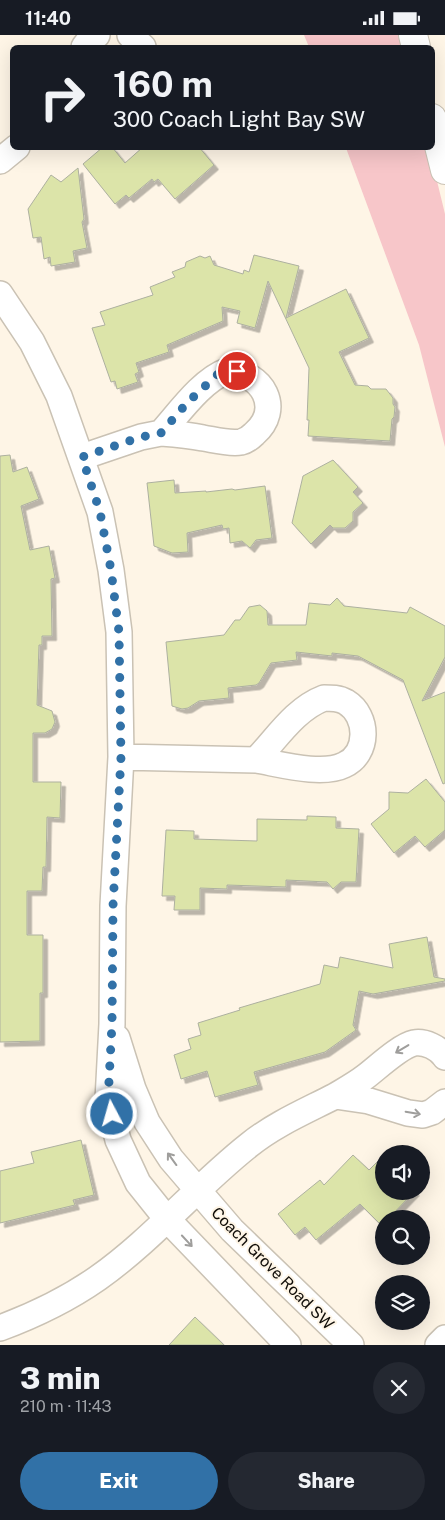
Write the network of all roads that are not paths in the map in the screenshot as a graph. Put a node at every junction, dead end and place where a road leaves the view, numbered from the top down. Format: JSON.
{"nodes":[{"id":1,"x":97,"y":35,"type":"edge"},
{"id":2,"x":130,"y":35,"type":"edge"},
{"id":3,"x":86,"y":45,"type":"edge"},
{"id":4,"x":141,"y":45,"type":"edge"},
{"id":5,"x":435,"y":130,"type":"edge"},
{"id":6,"x":13,"y":150,"type":"edge"},
{"id":7,"x":0,"y":161,"type":"edge"},
{"id":8,"x":445,"y":170,"type":"edge"},
{"id":9,"x":0,"y":294,"type":"edge"},
{"id":10,"x":161,"y":433,"type":"dead end"},
{"id":11,"x":82,"y":457,"type":"junction"},
{"id":12,"x":121,"y":757,"type":"junction"},
{"id":13,"x":256,"y":760,"type":"dead end"},
{"id":14,"x":112,"y":1024,"type":"junction"},
{"id":15,"x":445,"y":1057,"type":"edge"},
{"id":16,"x":335,"y":1096,"type":"junction"},
{"id":17,"x":445,"y":1102,"type":"edge"},
{"id":18,"x":196,"y":1191,"type":"junction"},
{"id":19,"x":166,"y":1218,"type":"junction"},
{"id":20,"x":0,"y":1328,"type":"edge"},
{"id":21,"x":445,"y":1338,"type":"edge"},
{"id":22,"x":288,"y":1345,"type":"edge"},
{"id":23,"x":351,"y":1345,"type":"edge"},
{"id":24,"x":438,"y":1345,"type":"edge"}],
"edges":[{"from":1,"to":3,"type":"street"},
{"from":2,"to":4,"type":"street"},
{"from":5,"to":8,"type":"main road"},
{"from":6,"to":7,"type":"street"},
{"from":9,"to":11,"type":"street","name":"Coach Grove Road SW"},
{"from":10,"to":11,"type":"street"},
{"from":11,"to":12,"type":"street","name":"Coach Grove Road SW"},
{"from":12,"to":13,"type":"street"},
{"from":12,"to":14,"type":"street","name":"Coach Grove Road SW"},
{"from":18,"to":14,"type":"street","name":"Coach Grove Road SW","one_way":true},
{"from":14,"to":19,"type":"street","name":"Coach Grove Road SW"},
{"from":15,"to":16,"type":"street","one_way":true},
{"from":16,"to":17,"type":"street","one_way":true},
{"from":16,"to":18,"type":"street"},
{"from":18,"to":19,"type":"street"},
{"from":18,"to":23,"type":"street","name":"Coach Grove Road SW"},
{"from":19,"to":20,"type":"street"},
{"from":19,"to":22,"type":"street","name":"Coach Grove Road SW","one_way":true},
{"from":21,"to":24,"type":"street"}]}
